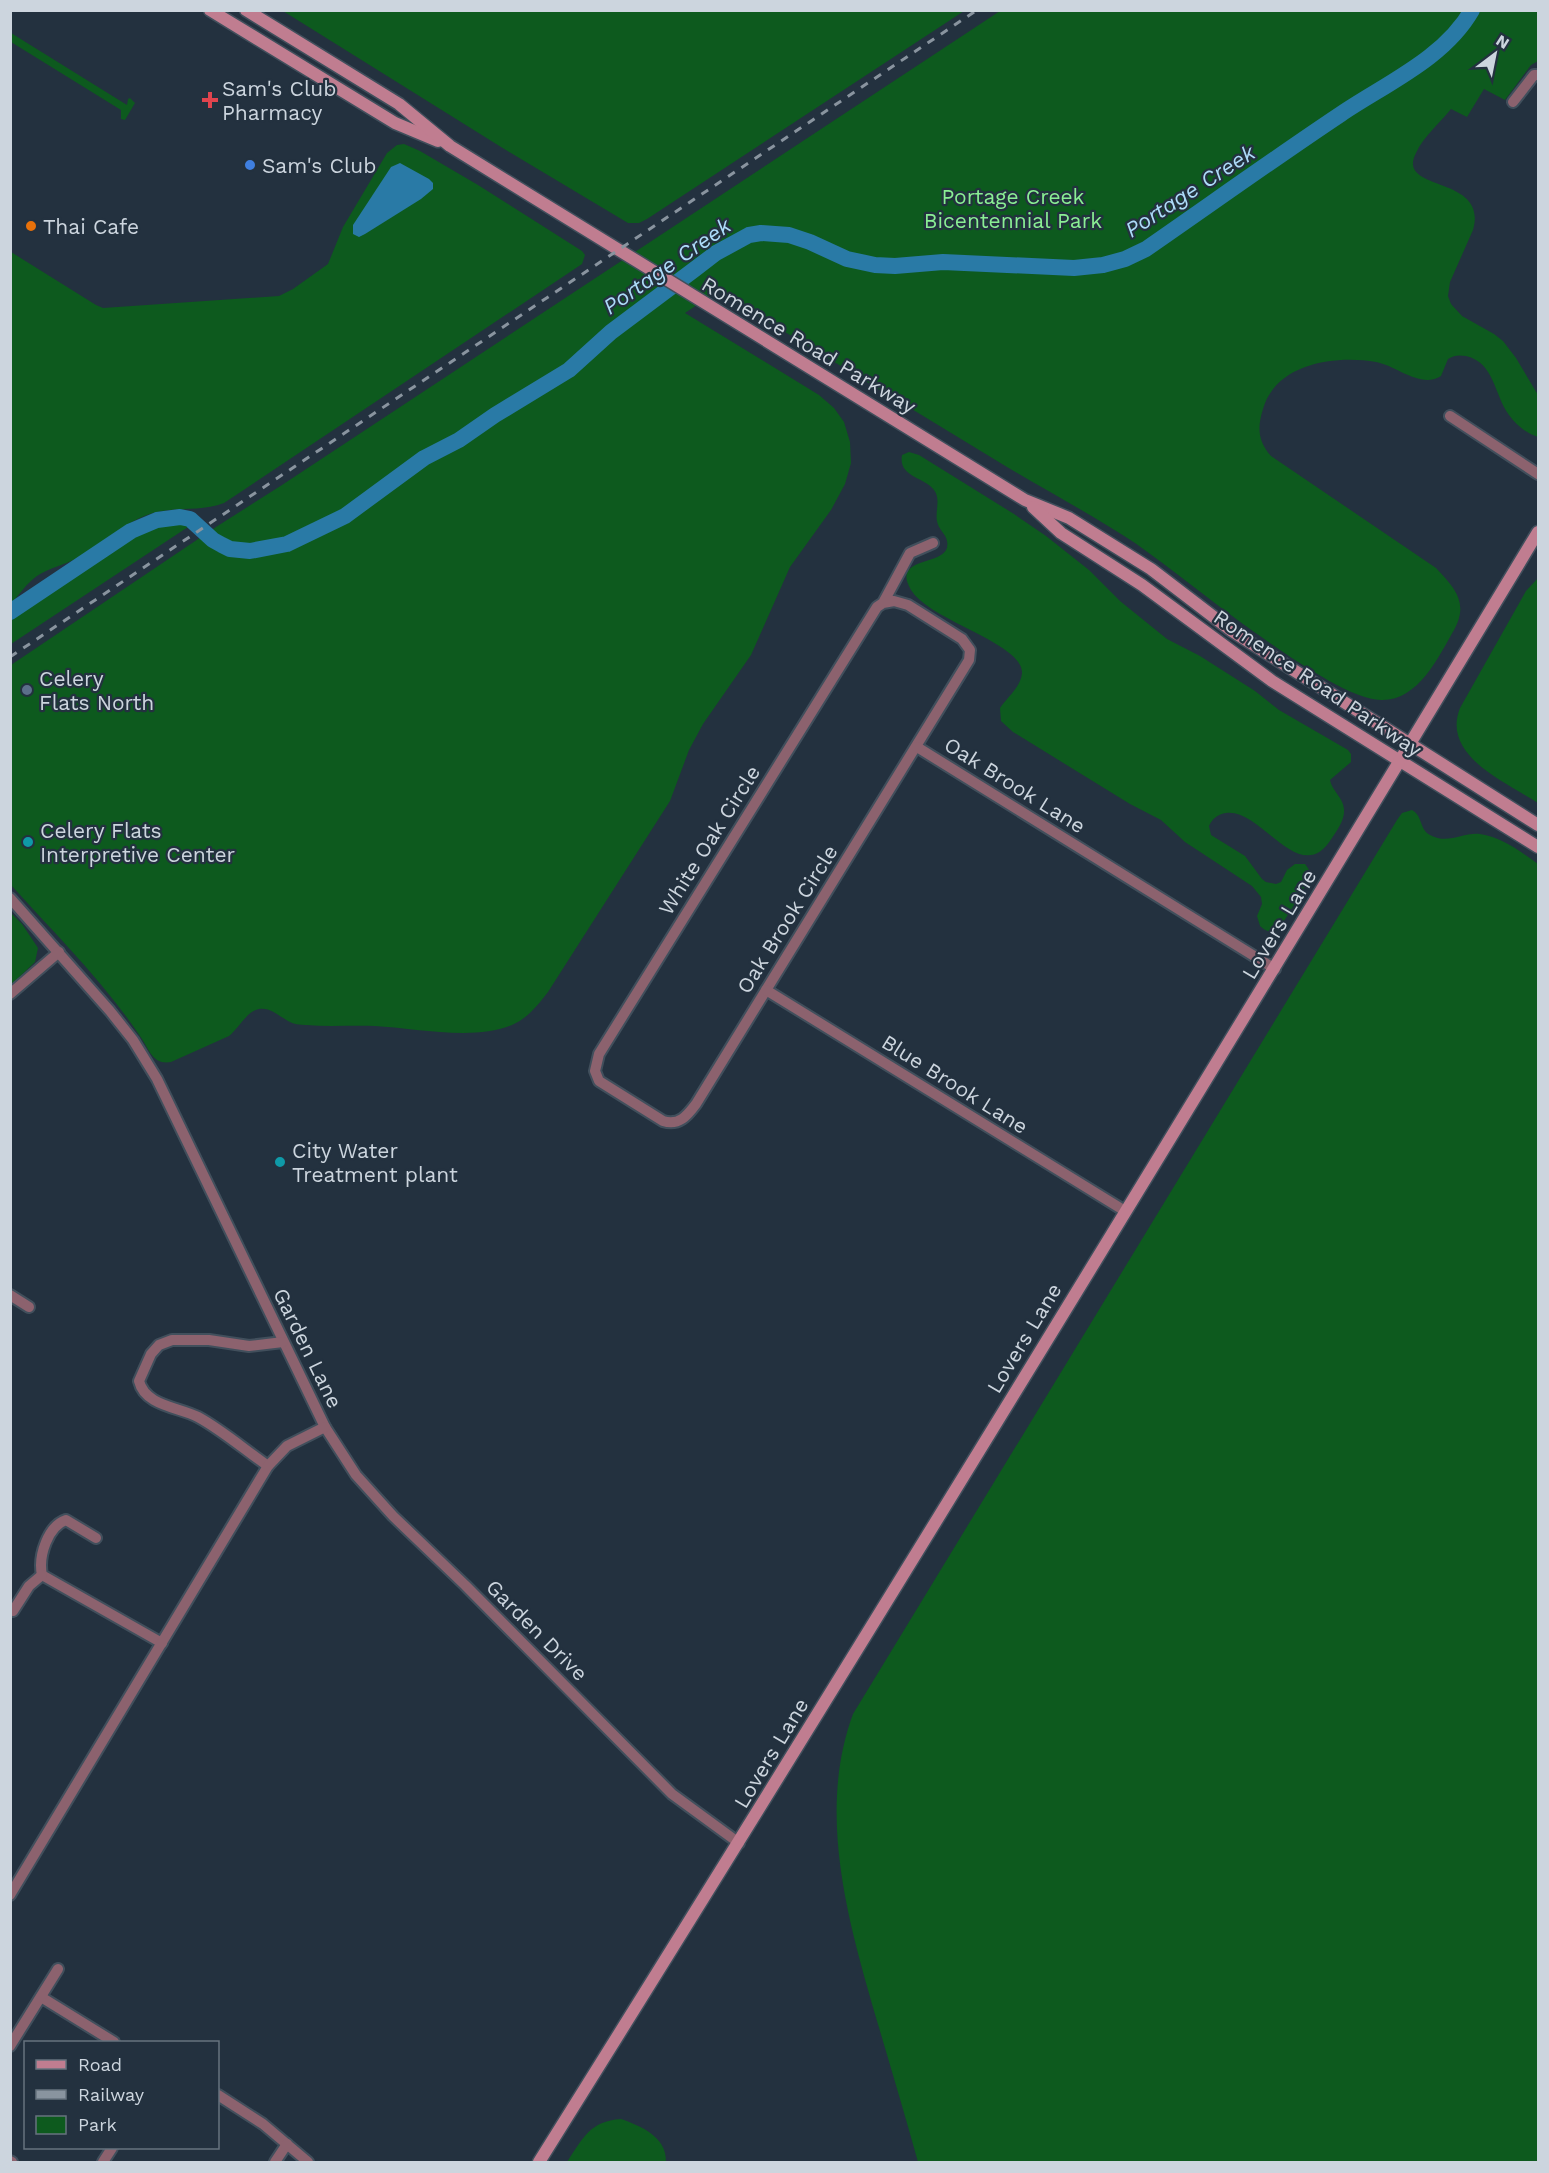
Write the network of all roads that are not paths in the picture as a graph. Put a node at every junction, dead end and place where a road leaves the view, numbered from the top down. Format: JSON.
{"nodes":[{"id":1,"x":210,"y":10,"type":"edge"},
{"id":2,"x":246,"y":10,"type":"edge"},
{"id":3,"x":1539,"y":75,"type":"edge"},
{"id":4,"x":1513,"y":102,"type":"dead end"},
{"id":5,"x":450,"y":146,"type":"junction"},
{"id":6,"x":1450,"y":416,"type":"dead end"},
{"id":7,"x":1539,"y":474,"type":"edge"},
{"id":8,"x":1025,"y":500,"type":"junction"},
{"id":9,"x":1539,"y":532,"type":"edge"},
{"id":10,"x":933,"y":543,"type":"dead end"},
{"id":11,"x":883,"y":603,"type":"junction"},
{"id":12,"x":1410,"y":744,"type":"junction"},
{"id":13,"x":917,"y":747,"type":"junction"},
{"id":14,"x":1400,"y":762,"type":"junction"},
{"id":15,"x":1539,"y":825,"type":"edge"},
{"id":16,"x":1539,"y":847,"type":"edge"},
{"id":17,"x":10,"y":898,"type":"edge"},
{"id":18,"x":59,"y":952,"type":"junction"},
{"id":19,"x":1275,"y":969,"type":"junction"},
{"id":20,"x":766,"y":990,"type":"junction"},
{"id":21,"x":10,"y":994,"type":"edge"},
{"id":22,"x":691,"y":1111,"type":"joint"},
{"id":23,"x":1125,"y":1211,"type":"junction"},
{"id":24,"x":10,"y":1295,"type":"edge"},
{"id":25,"x":28,"y":1307,"type":"dead end"},
{"id":26,"x":283,"y":1342,"type":"junction"},
{"id":27,"x":325,"y":1427,"type":"junction"},
{"id":28,"x":268,"y":1466,"type":"junction"},
{"id":29,"x":96,"y":1538,"type":"dead end"},
{"id":30,"x":42,"y":1575,"type":"junction"},
{"id":31,"x":14,"y":1611,"type":"dead end"},
{"id":32,"x":162,"y":1643,"type":"junction"},
{"id":33,"x":739,"y":1844,"type":"junction"},
{"id":34,"x":10,"y":1895,"type":"edge"},
{"id":35,"x":58,"y":1969,"type":"dead end"},
{"id":36,"x":41,"y":1997,"type":"junction"},
{"id":37,"x":111,"y":2041,"type":"edge"},
{"id":38,"x":10,"y":2046,"type":"edge"},
{"id":39,"x":219,"y":2096,"type":"edge"},
{"id":40,"x":287,"y":2144,"type":"junction"},
{"id":41,"x":111,"y":2149,"type":"edge"},
{"id":42,"x":103,"y":2163,"type":"edge"},
{"id":43,"x":275,"y":2163,"type":"edge"},
{"id":44,"x":308,"y":2163,"type":"edge"},
{"id":45,"x":539,"y":2163,"type":"edge"}],
"edges":[{"from":1,"to":5,"type":"street","name":"Romence Road Parkway"},
{"from":2,"to":5,"type":"street","name":"Romence Road Parkway"},
{"from":3,"to":4,"type":"street"},
{"from":5,"to":8,"type":"street","name":"Romence Road Parkway"},
{"from":6,"to":7,"type":"street"},
{"from":8,"to":12,"type":"street","name":"Romence Road Parkway"},
{"from":8,"to":14,"type":"street","name":"Romence Road Parkway"},
{"from":9,"to":12,"type":"street","name":"Lovers Lane"},
{"from":10,"to":11,"type":"street","name":"White Oak Circle"},
{"from":11,"to":13,"type":"street","name":"Oak Brook Lane"},
{"from":11,"to":22,"type":"street","name":"White Oak Circle"},
{"from":12,"to":14,"type":"street","name":"Lovers Lane"},
{"from":12,"to":15,"type":"street","name":"Romence Road Parkway"},
{"from":13,"to":19,"type":"street","name":"Oak Brook Lane"},
{"from":13,"to":20,"type":"street","name":"Oak Brook Circle"},
{"from":14,"to":16,"type":"street","name":"Romence Road Parkway"},
{"from":14,"to":19,"type":"street","name":"Lovers Lane"},
{"from":17,"to":18,"type":"street","name":"Garden Lane"},
{"from":18,"to":21,"type":"street"},
{"from":18,"to":26,"type":"street","name":"Garden Lane"},
{"from":19,"to":23,"type":"street","name":"Lovers Lane"},
{"from":20,"to":22,"type":"street","name":"Oak Brook Circle"},
{"from":20,"to":23,"type":"street","name":"Blue Brook Lane"},
{"from":23,"to":33,"type":"street","name":"Lovers Lane"},
{"from":24,"to":25,"type":"street"},
{"from":26,"to":27,"type":"street","name":"Garden Lane"},
{"from":26,"to":28,"type":"street"},
{"from":27,"to":28,"type":"street","name":"Garden Lane"},
{"from":27,"to":33,"type":"street","name":"Garden Drive"},
{"from":28,"to":32,"type":"street","name":"Garden Lane"},
{"from":29,"to":30,"type":"street"},
{"from":30,"to":31,"type":"street"},
{"from":30,"to":32,"type":"street"},
{"from":32,"to":34,"type":"street","name":"Garden Lane"},
{"from":33,"to":45,"type":"street","name":"Lovers Lane"},
{"from":35,"to":36,"type":"street"},
{"from":36,"to":37,"type":"street"},
{"from":36,"to":38,"type":"street"},
{"from":39,"to":40,"type":"street"},
{"from":40,"to":43,"type":"street"},
{"from":40,"to":44,"type":"street"},
{"from":41,"to":42,"type":"street"}]}
